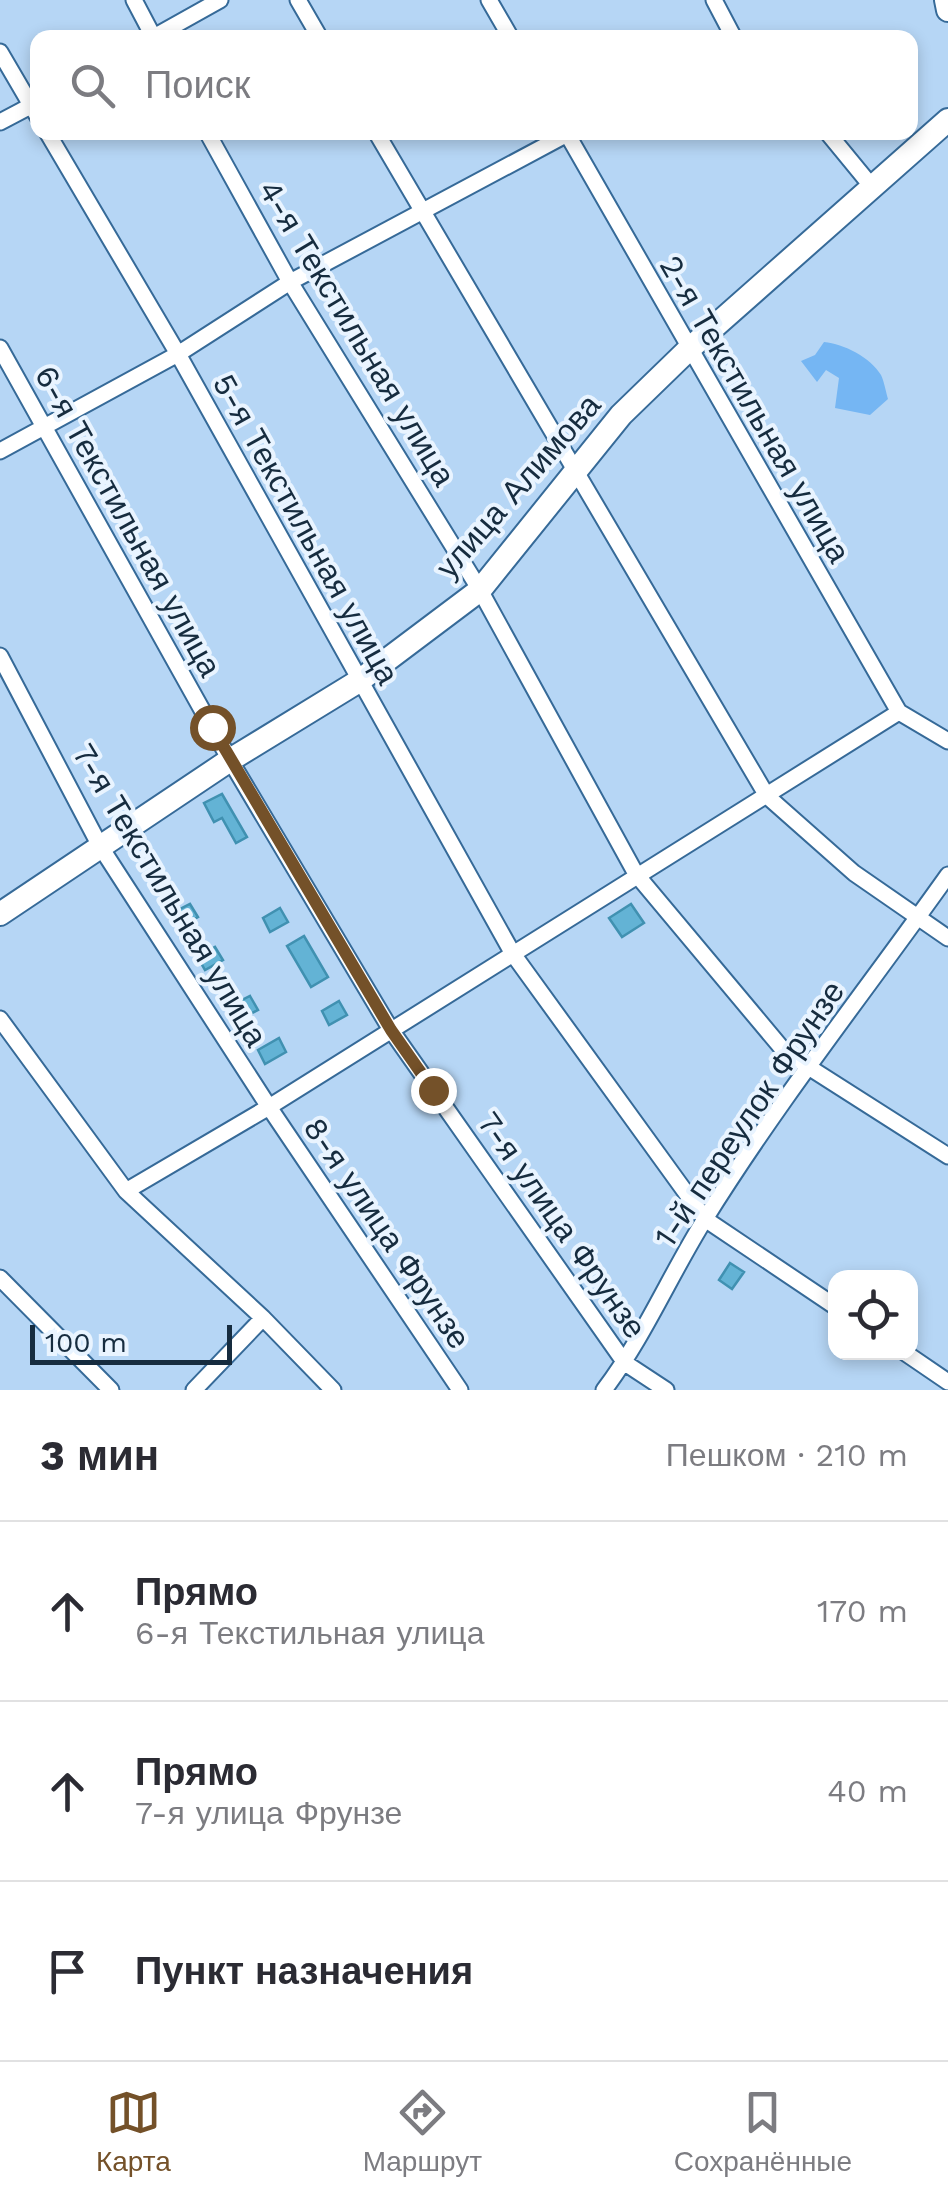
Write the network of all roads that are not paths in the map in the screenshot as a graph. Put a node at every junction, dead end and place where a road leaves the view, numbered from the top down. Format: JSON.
{"nodes":[{"id":1,"x":134,"y":0,"type":"edge"},
{"id":2,"x":220,"y":0,"type":"edge"},
{"id":3,"x":298,"y":0,"type":"edge"},
{"id":4,"x":489,"y":0,"type":"edge"},
{"id":5,"x":714,"y":0,"type":"edge"},
{"id":6,"x":946,"y":0,"type":"edge"},
{"id":7,"x":948,"y":10,"type":"edge"},
{"id":8,"x":149,"y":30,"type":"edge"},
{"id":9,"x":166,"y":30,"type":"edge"},
{"id":10,"x":315,"y":30,"type":"edge"},
{"id":11,"x":506,"y":30,"type":"edge"},
{"id":12,"x":730,"y":30,"type":"edge"},
{"id":13,"x":0,"y":52,"type":"edge"},
{"id":14,"x":30,"y":100,"type":"edge"},
{"id":15,"x":30,"y":110,"type":"edge"},
{"id":16,"x":948,"y":120,"type":"edge"},
{"id":17,"x":0,"y":122,"type":"edge"},
{"id":18,"x":52,"y":140,"type":"edge"},
{"id":19,"x":211,"y":140,"type":"edge"},
{"id":20,"x":381,"y":140,"type":"edge"},
{"id":21,"x":555,"y":140,"type":"edge"},
{"id":22,"x":572,"y":140,"type":"edge"},
{"id":23,"x":834,"y":140,"type":"edge"},
{"id":24,"x":873,"y":188,"type":"junction"},
{"id":25,"x":423,"y":213,"type":"junction"},
{"id":26,"x":290,"y":282,"type":"junction"},
{"id":27,"x":0,"y":348,"type":"edge"},
{"id":28,"x":688,"y":350,"type":"junction"},
{"id":29,"x":178,"y":354,"type":"junction"},
{"id":30,"x":44,"y":427,"type":"junction"},
{"id":31,"x":0,"y":452,"type":"edge"},
{"id":32,"x":573,"y":472,"type":"junction"},
{"id":33,"x":480,"y":590,"type":"junction"},
{"id":34,"x":0,"y":656,"type":"edge"},
{"id":35,"x":360,"y":681,"type":"junction"},
{"id":36,"x":899,"y":712,"type":"junction"},
{"id":37,"x":948,"y":741,"type":"edge"},
{"id":38,"x":230,"y":760,"type":"junction"},
{"id":39,"x":767,"y":796,"type":"junction"},
{"id":40,"x":100,"y":846,"type":"junction"},
{"id":41,"x":636,"y":874,"type":"junction"},
{"id":42,"x":948,"y":875,"type":"edge"},
{"id":43,"x":0,"y":914,"type":"edge"},
{"id":44,"x":918,"y":918,"type":"junction"},
{"id":45,"x":948,"y":938,"type":"edge"},
{"id":46,"x":513,"y":954,"type":"junction"},
{"id":47,"x":0,"y":1019,"type":"edge"},
{"id":48,"x":391,"y":1030,"type":"junction"},
{"id":49,"x":809,"y":1067,"type":"junction"},
{"id":50,"x":269,"y":1108,"type":"junction"},
{"id":51,"x":948,"y":1156,"type":"edge"},
{"id":52,"x":126,"y":1191,"type":"junction"},
{"id":53,"x":705,"y":1219,"type":"junction"},
{"id":54,"x":0,"y":1278,"type":"edge"},
{"id":55,"x":828,"y":1301,"type":"edge"},
{"id":56,"x":263,"y":1318,"type":"junction"},
{"id":57,"x":916,"y":1360,"type":"edge"},
{"id":58,"x":625,"y":1363,"type":"junction"},
{"id":59,"x":948,"y":1382,"type":"edge"},
{"id":60,"x":111,"y":1390,"type":"edge"},
{"id":61,"x":194,"y":1390,"type":"edge"},
{"id":62,"x":333,"y":1390,"type":"edge"},
{"id":63,"x":460,"y":1390,"type":"edge"},
{"id":64,"x":604,"y":1390,"type":"edge"},
{"id":65,"x":666,"y":1390,"type":"edge"}],
"edges":[{"from":1,"to":8,"type":"street"},
{"from":2,"to":9,"type":"street"},
{"from":3,"to":10,"type":"street"},
{"from":4,"to":11,"type":"street"},
{"from":5,"to":12,"type":"street"},
{"from":6,"to":7,"type":"street"},
{"from":13,"to":14,"type":"street"},
{"from":15,"to":17,"type":"street"},
{"from":16,"to":24,"type":"street","name":"улица Алимова"},
{"from":18,"to":29,"type":"street","name":"5-я Текстильная улица"},
{"from":19,"to":26,"type":"street","name":"4-я Текстильная улица"},
{"from":20,"to":25,"type":"street"},
{"from":21,"to":25,"type":"street"},
{"from":22,"to":28,"type":"street","name":"2-я Текстильная улица"},
{"from":23,"to":24,"type":"street"},
{"from":24,"to":28,"type":"street","name":"улица Алимова"},
{"from":25,"to":26,"type":"street"},
{"from":25,"to":32,"type":"street"},
{"from":26,"to":29,"type":"street"},
{"from":26,"to":33,"type":"street","name":"4-я Текстильная улица"},
{"from":27,"to":30,"type":"street","name":"6-я Текстильная улица"},
{"from":28,"to":32,"type":"street","name":"улица Алимова"},
{"from":28,"to":36,"type":"street","name":"2-я Текстильная улица"},
{"from":29,"to":30,"type":"street"},
{"from":29,"to":35,"type":"street","name":"5-я Текстильная улица"},
{"from":30,"to":31,"type":"street"},
{"from":30,"to":38,"type":"street","name":"6-я Текстильная улица"},
{"from":32,"to":33,"type":"street","name":"улица Алимова"},
{"from":32,"to":39,"type":"street"},
{"from":33,"to":35,"type":"street","name":"улица Алимова"},
{"from":33,"to":41,"type":"street","name":"4-я Текстильная улица"},
{"from":34,"to":40,"type":"street","name":"7-я Текстильная улица"},
{"from":35,"to":38,"type":"street","name":"улица Алимова"},
{"from":35,"to":46,"type":"street","name":"5-я Текстильная улица"},
{"from":36,"to":37,"type":"street"},
{"from":36,"to":39,"type":"street"},
{"from":38,"to":40,"type":"street","name":"улица Алимова"},
{"from":38,"to":48,"type":"street","name":"6-я Текстильная улица"},
{"from":39,"to":41,"type":"street"},
{"from":39,"to":44,"type":"street"},
{"from":40,"to":43,"type":"street","name":"улица Алимова"},
{"from":40,"to":50,"type":"street","name":"7-я Текстильная улица"},
{"from":41,"to":46,"type":"street"},
{"from":41,"to":49,"type":"street","name":"4-я Текстильная улица"},
{"from":42,"to":44,"type":"street","name":"1-й переулок Фрунзе"},
{"from":44,"to":45,"type":"street"},
{"from":44,"to":49,"type":"street","name":"1-й переулок Фрунзе"},
{"from":46,"to":48,"type":"street"},
{"from":46,"to":53,"type":"street","name":"5-я Текстильная улица"},
{"from":47,"to":52,"type":"street"},
{"from":48,"to":50,"type":"street"},
{"from":48,"to":58,"type":"street","name":"7-я улица Фрунзе"},
{"from":49,"to":51,"type":"street","name":"4-я Текстильная улица"},
{"from":49,"to":53,"type":"street","name":"1-й переулок Фрунзе"},
{"from":50,"to":52,"type":"street"},
{"from":50,"to":63,"type":"street","name":"8-я улица Фрунзе"},
{"from":52,"to":56,"type":"street"},
{"from":53,"to":55,"type":"street"},
{"from":53,"to":58,"type":"street","name":"1-й переулок Фрунзе"},
{"from":54,"to":60,"type":"street"},
{"from":56,"to":61,"type":"street"},
{"from":56,"to":62,"type":"street"},
{"from":57,"to":59,"type":"street"},
{"from":58,"to":64,"type":"street","name":"1-й переулок Фрунзе"},
{"from":58,"to":65,"type":"street","name":"7-я улица Фрунзе"}]}
